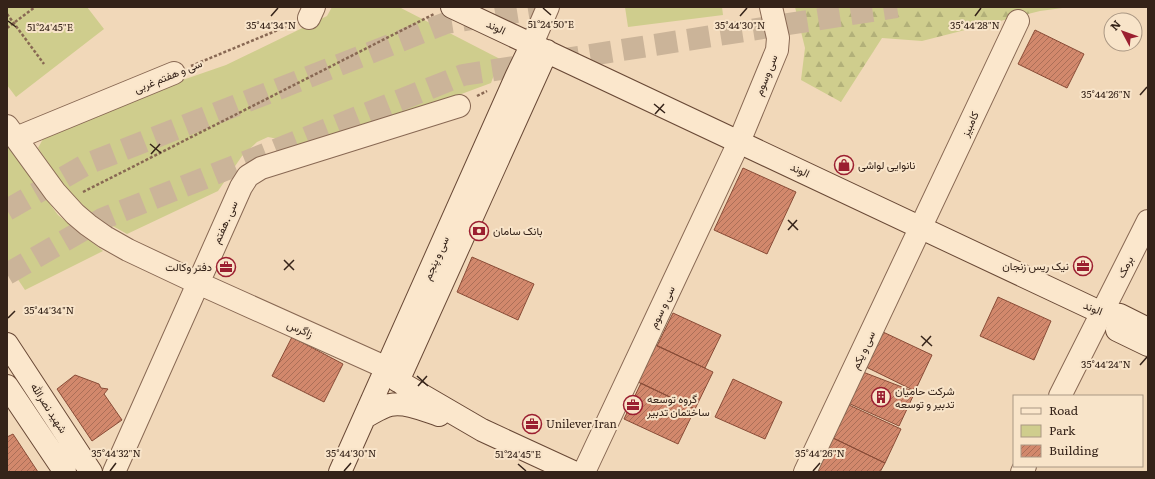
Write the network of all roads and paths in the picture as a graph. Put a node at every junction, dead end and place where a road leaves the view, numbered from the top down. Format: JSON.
{"nodes":[{"id":1,"x":35,"y":7,"type":"edge"},
{"id":2,"x":548,"y":7,"type":"edge"},
{"id":3,"x":771,"y":7,"type":"edge"},
{"id":4,"x":443,"y":11,"type":"edge"},
{"id":5,"x":311,"y":12,"type":"edge"},
{"id":6,"x":7,"y":14,"type":"edge"},
{"id":7,"x":1018,"y":21,"type":"dead end"},
{"id":8,"x":14,"y":23,"type":"junction"},
{"id":9,"x":7,"y":28,"type":"edge"},
{"id":10,"x":539,"y":47,"type":"junction"},
{"id":11,"x":44,"y":64,"type":"dead end"},
{"id":12,"x":174,"y":73,"type":"joint"},
{"id":13,"x":459,"y":106,"type":"dead end"},
{"id":14,"x":11,"y":132,"type":"edge"},
{"id":15,"x":739,"y":142,"type":"junction"},
{"id":16,"x":63,"y":202,"type":"junction"},
{"id":17,"x":1148,"y":221,"type":"edge"},
{"id":18,"x":921,"y":227,"type":"junction"},
{"id":19,"x":198,"y":283,"type":"junction"},
{"id":20,"x":1102,"y":313,"type":"junction"},
{"id":21,"x":1148,"y":329,"type":"edge"},
{"id":22,"x":7,"y":344,"type":"edge"},
{"id":23,"x":1148,"y":345,"type":"edge"},
{"id":24,"x":392,"y":374,"type":"junction"},
{"id":25,"x":7,"y":386,"type":"edge"},
{"id":26,"x":1061,"y":395,"type":"edge"},
{"id":27,"x":365,"y":417,"type":"junction"},
{"id":28,"x":482,"y":430,"type":"junction"},
{"id":29,"x":65,"y":472,"type":"edge"},
{"id":30,"x":90,"y":472,"type":"edge"},
{"id":31,"x":114,"y":472,"type":"edge"},
{"id":32,"x":340,"y":472,"type":"edge"},
{"id":33,"x":573,"y":472,"type":"edge"},
{"id":34,"x":584,"y":472,"type":"edge"},
{"id":35,"x":805,"y":472,"type":"edge"}],
"edges":[{"from":1,"to":8,"type":"path"},
{"from":2,"to":10,"type":"street","name":"سی و پنجم"},
{"from":3,"to":15,"type":"street","name":"سی وسوم"},
{"from":4,"to":10,"type":"street","name":"الوند"},
{"from":4,"to":16,"type":"path"},
{"from":5,"to":12,"type":"path","name":"سی و هفتم غربی"},
{"from":6,"to":8,"type":"path"},
{"from":7,"to":18,"type":"street","name":"کامبیز"},
{"from":8,"to":9,"type":"path"},
{"from":8,"to":11,"type":"path"},
{"from":10,"to":15,"type":"street","name":"الوند"},
{"from":10,"to":24,"type":"street","name":"سی و پنجم"},
{"from":12,"to":14,"type":"street","name":"سی و هفتم غربی"},
{"from":13,"to":19,"type":"street","name":"سی .هفتم"},
{"from":14,"to":16,"type":"street","name":"زاگرس"},
{"from":15,"to":18,"type":"street","name":"الوند"},
{"from":15,"to":34,"type":"street","name":"سی و سوم"},
{"from":16,"to":19,"type":"street","name":"زاگرس"},
{"from":17,"to":20,"type":"street","name":"برمک"},
{"from":18,"to":20,"type":"street","name":"الوند"},
{"from":18,"to":35,"type":"street","name":"سی و یکم"},
{"from":19,"to":24,"type":"street","name":"زاگرس"},
{"from":19,"to":31,"type":"street","name":"سی .هفتم"},
{"from":20,"to":21,"type":"street","name":"الوند"},
{"from":20,"to":23,"type":"street"},
{"from":20,"to":26,"type":"street","name":"برمک"},
{"from":22,"to":30,"type":"street","name":"شهید نصرالله"},
{"from":24,"to":27,"type":"street","name":"سی و پنجم"},
{"from":24,"to":28,"type":"street","name":"زاگرس"},
{"from":25,"to":29,"type":"street","name":"شهید نصرالله"},
{"from":27,"to":28,"type":"street"},
{"from":27,"to":32,"type":"street","name":"سی و پنجم"},
{"from":28,"to":33,"type":"street","name":"زاگرس"}]}
